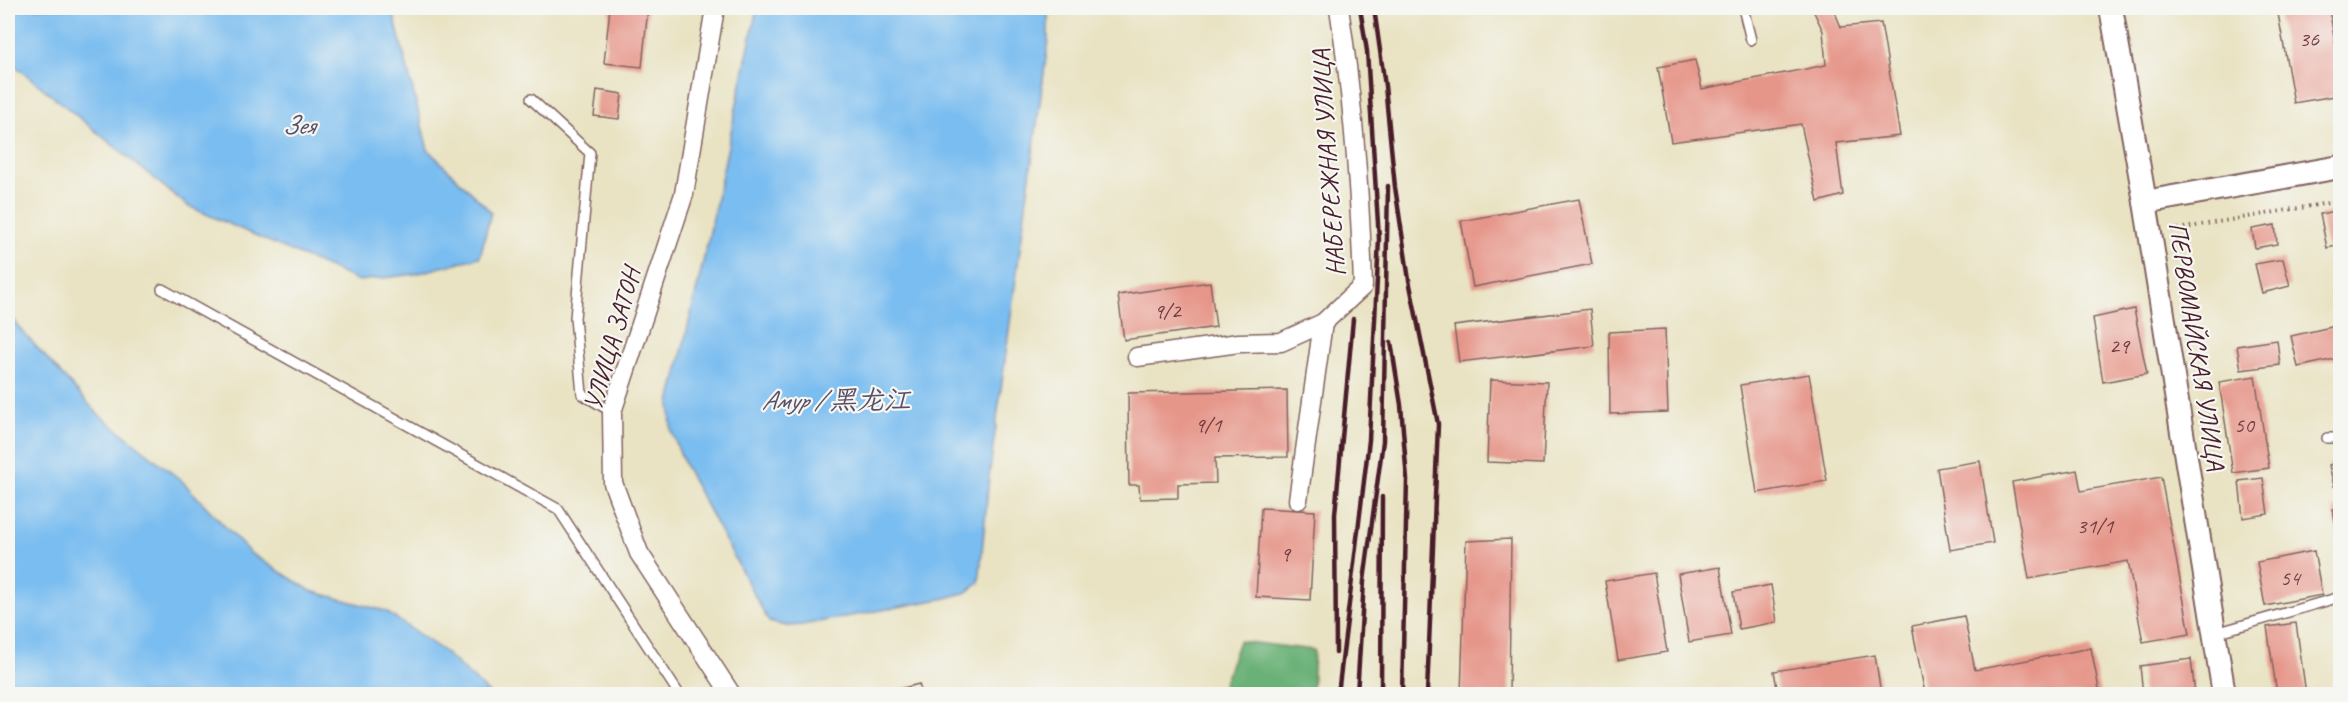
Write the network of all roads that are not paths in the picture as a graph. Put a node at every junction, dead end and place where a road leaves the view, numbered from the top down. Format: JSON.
{"nodes":[{"id":1,"x":715,"y":8,"type":"edge"},
{"id":2,"x":1339,"y":8,"type":"edge"},
{"id":3,"x":1743,"y":8,"type":"edge"},
{"id":4,"x":2111,"y":8,"type":"edge"},
{"id":5,"x":1751,"y":40,"type":"dead end"},
{"id":6,"x":531,"y":99,"type":"dead end"},
{"id":7,"x":2340,"y":167,"type":"edge"},
{"id":8,"x":2145,"y":202,"type":"junction"},
{"id":9,"x":162,"y":289,"type":"dead end"},
{"id":10,"x":1323,"y":323,"type":"junction"},
{"id":11,"x":1137,"y":357,"type":"dead end"},
{"id":12,"x":612,"y":412,"type":"junction"},
{"id":13,"x":2327,"y":438,"type":"dead end"},
{"id":14,"x":2340,"y":438,"type":"edge"},
{"id":15,"x":1298,"y":500,"type":"dead end"},
{"id":16,"x":2340,"y":597,"type":"edge"},
{"id":17,"x":2213,"y":634,"type":"junction"},
{"id":18,"x":680,"y":694,"type":"edge"},
{"id":19,"x":731,"y":694,"type":"edge"},
{"id":20,"x":2224,"y":694,"type":"edge"}],
"edges":[{"from":1,"to":12,"type":"street","name":"УЛИЦА ЗАТОН"},
{"from":2,"to":10,"type":"street","name":"НАБЕРЕЖНАЯ УЛИЦА"},
{"from":3,"to":5,"type":"lane"},
{"from":4,"to":8,"type":"street","name":"ПЕРВОМАЙСКАЯ УЛИЦА"},
{"from":6,"to":12,"type":"lane"},
{"from":7,"to":8,"type":"street"},
{"from":8,"to":17,"type":"street","name":"ПЕРВОМАЙСКАЯ УЛИЦА"},
{"from":9,"to":18,"type":"lane"},
{"from":10,"to":11,"type":"street","name":"НАБЕРЕЖНАЯ УЛИЦА"},
{"from":10,"to":15,"type":"street"},
{"from":12,"to":19,"type":"street","name":"УЛИЦА ЗАТОН"},
{"from":13,"to":14,"type":"lane"},
{"from":16,"to":17,"type":"lane"},
{"from":17,"to":20,"type":"street","name":"ПЕРВОМАЙСКАЯ УЛИЦА"}]}
